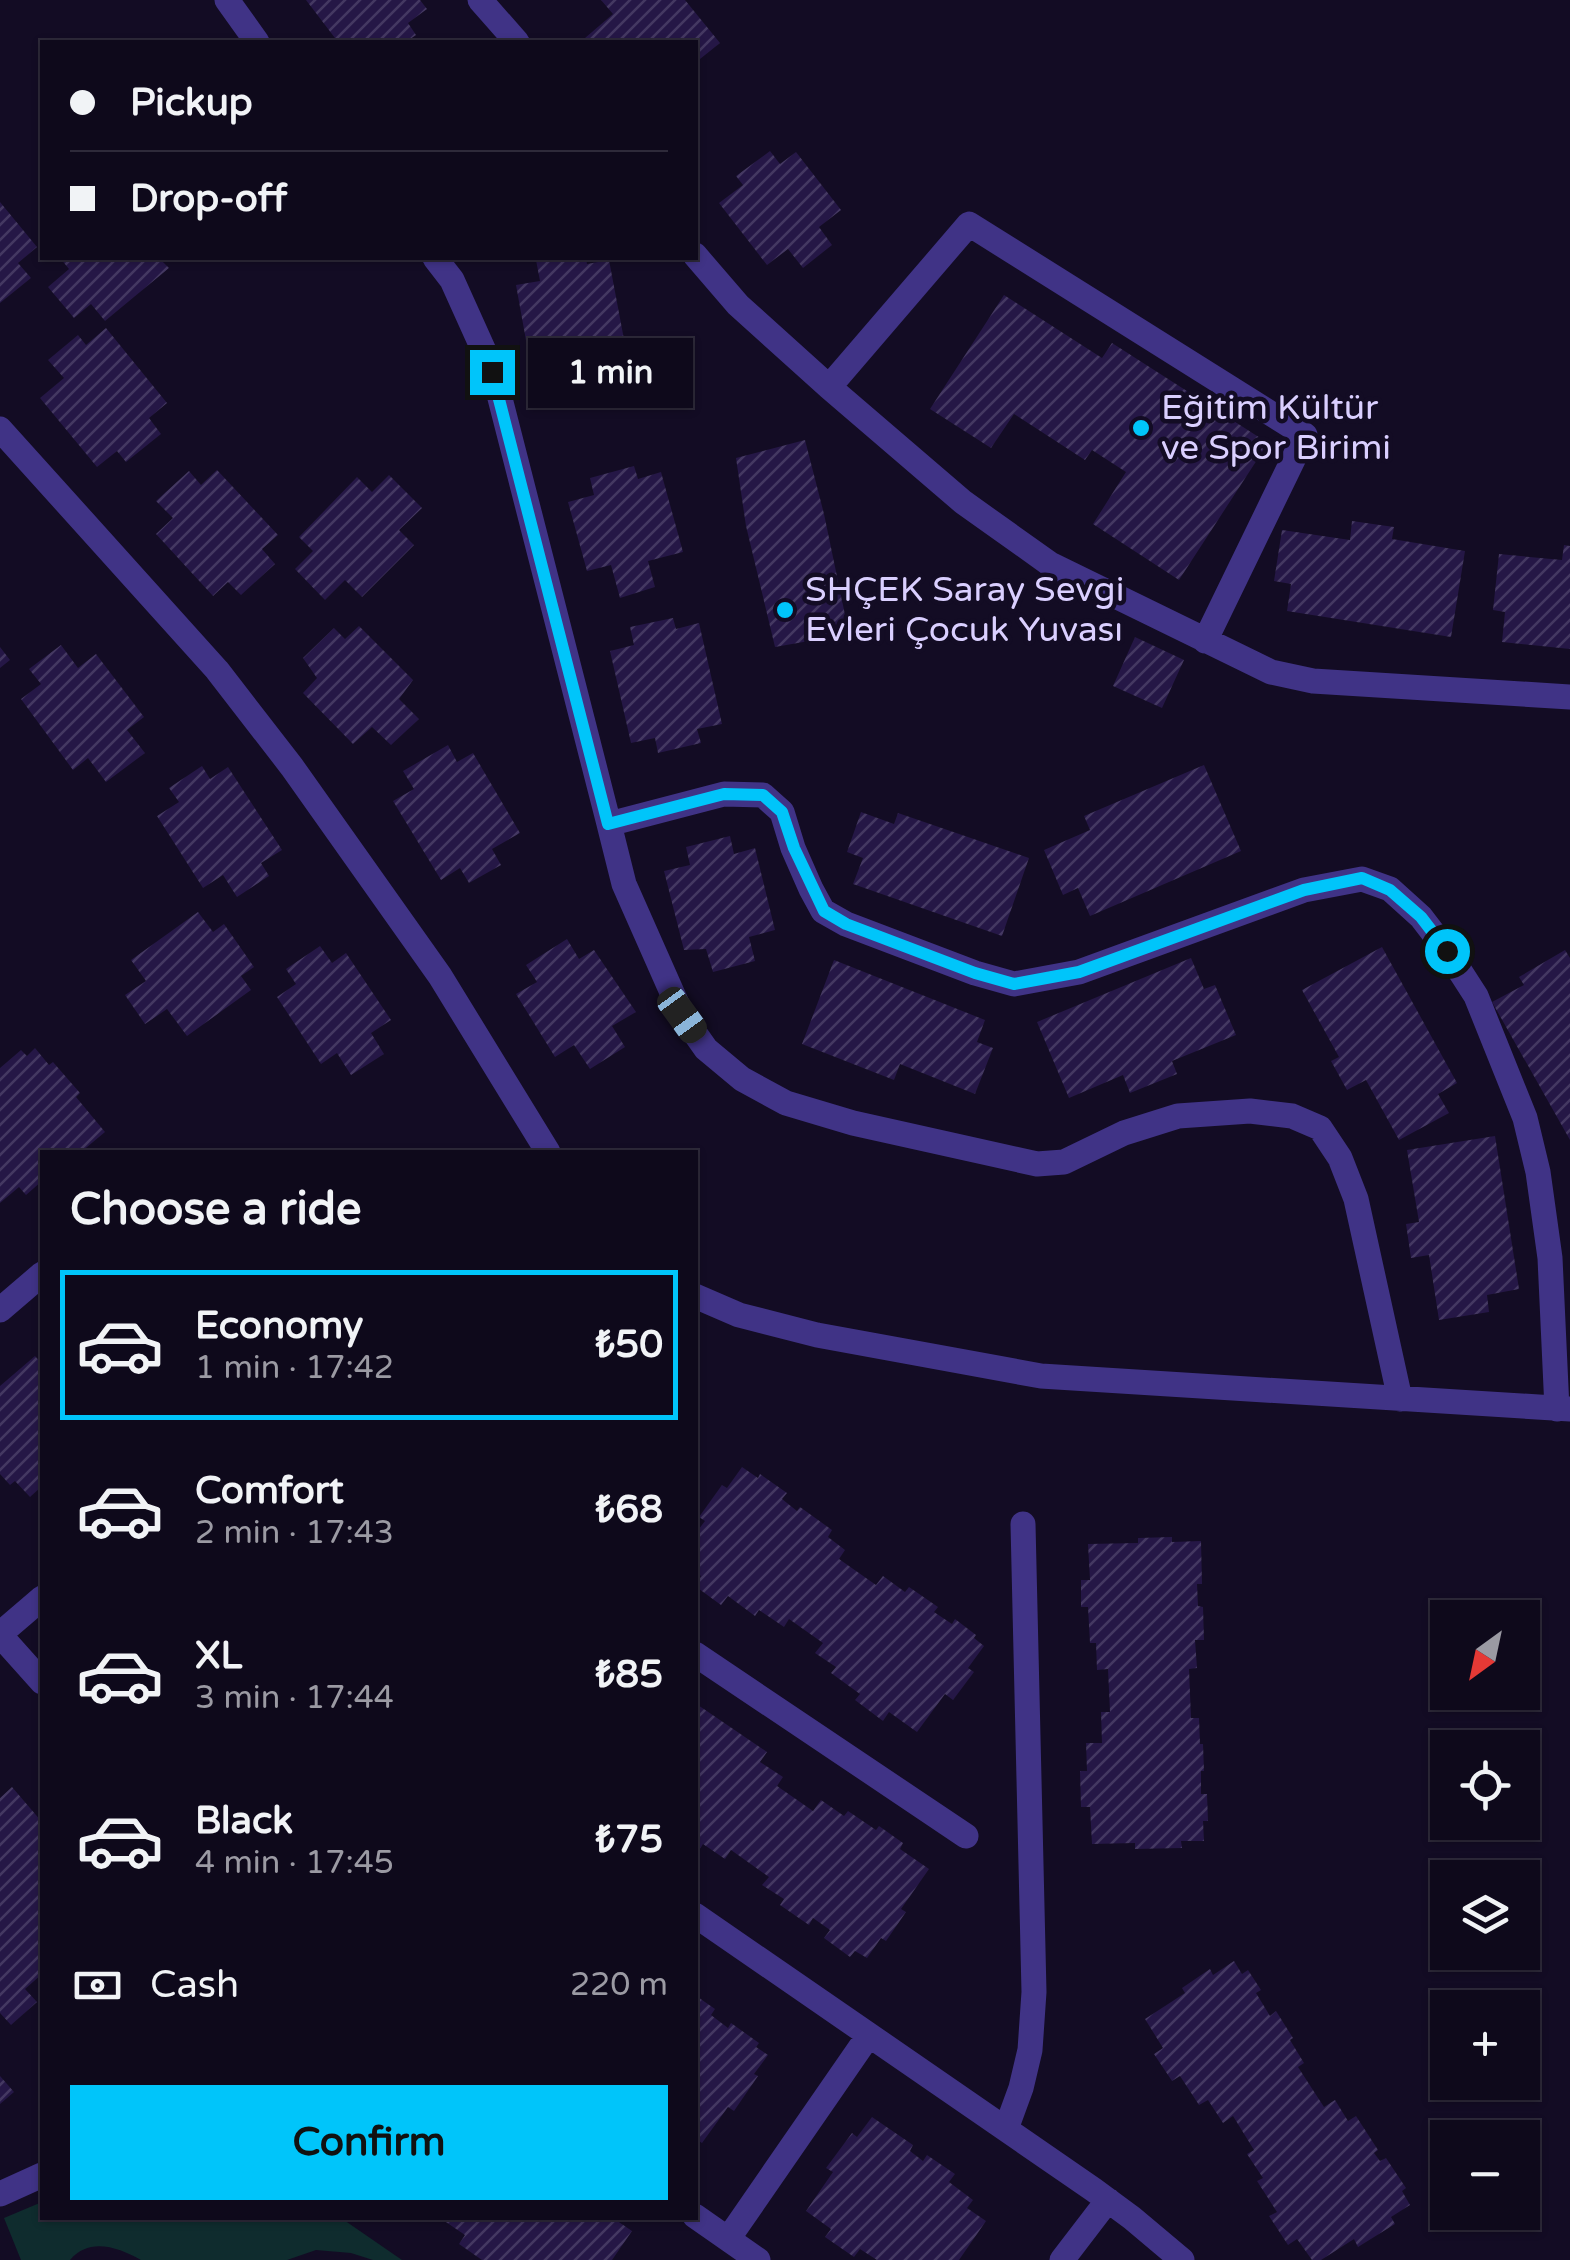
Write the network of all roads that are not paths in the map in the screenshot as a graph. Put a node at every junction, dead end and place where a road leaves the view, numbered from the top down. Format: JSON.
{"nodes":[{"id":1,"x":227,"y":0,"type":"edge"},
{"id":2,"x":480,"y":0,"type":"edge"},
{"id":3,"x":256,"y":40,"type":"edge"},
{"id":4,"x":515,"y":40,"type":"edge"},
{"id":5,"x":698,"y":258,"type":"edge"},
{"id":6,"x":437,"y":260,"type":"edge"},
{"id":7,"x":829,"y":387,"type":"junction"},
{"id":8,"x":0,"y":429,"type":"edge"},
{"id":9,"x":1205,"y":641,"type":"junction"},
{"id":10,"x":1570,"y":696,"type":"edge"},
{"id":11,"x":608,"y":824,"type":"junction"},
{"id":12,"x":547,"y":1150,"type":"edge"},
{"id":13,"x":40,"y":1276,"type":"edge"},
{"id":14,"x":698,"y":1297,"type":"edge"},
{"id":15,"x":0,"y":1310,"type":"edge"},
{"id":16,"x":1400,"y":1399,"type":"junction"},
{"id":17,"x":1564,"y":1409,"type":"edge"},
{"id":18,"x":1023,"y":1524,"type":"dead end"},
{"id":19,"x":40,"y":1600,"type":"edge"},
{"id":20,"x":0,"y":1634,"type":"edge"},
{"id":21,"x":698,"y":1656,"type":"edge"},
{"id":22,"x":40,"y":1680,"type":"edge"},
{"id":23,"x":966,"y":1836,"type":"dead end"},
{"id":24,"x":698,"y":1917,"type":"edge"},
{"id":25,"x":869,"y":2035,"type":"junction"},
{"id":26,"x":1006,"y":2129,"type":"junction"},
{"id":27,"x":40,"y":2176,"type":"edge"},
{"id":28,"x":0,"y":2194,"type":"edge"},
{"id":29,"x":1108,"y":2200,"type":"junction"},
{"id":30,"x":698,"y":2218,"type":"edge"},
{"id":31,"x":728,"y":2239,"type":"junction"},
{"id":32,"x":758,"y":2260,"type":"edge"},
{"id":33,"x":1062,"y":2260,"type":"edge"},
{"id":34,"x":1182,"y":2260,"type":"edge"}],
"edges":[{"from":1,"to":3,"type":"lane"},
{"from":2,"to":4,"type":"lane"},
{"from":5,"to":7,"type":"lane"},
{"from":6,"to":11,"type":"lane"},
{"from":7,"to":9,"type":"lane"},
{"from":7,"to":9,"type":"lane"},
{"from":8,"to":12,"type":"lane"},
{"from":9,"to":10,"type":"lane"},
{"from":11,"to":16,"type":"lane"},
{"from":11,"to":17,"type":"lane"},
{"from":13,"to":15,"type":"lane"},
{"from":14,"to":16,"type":"lane"},
{"from":16,"to":17,"type":"lane"},
{"from":18,"to":26,"type":"lane"},
{"from":19,"to":20,"type":"lane"},
{"from":20,"to":22,"type":"lane"},
{"from":21,"to":23,"type":"lane"},
{"from":24,"to":25,"type":"lane"},
{"from":25,"to":26,"type":"lane"},
{"from":25,"to":31,"type":"lane"},
{"from":26,"to":29,"type":"lane"},
{"from":27,"to":28,"type":"lane"},
{"from":29,"to":33,"type":"lane"},
{"from":29,"to":34,"type":"lane"},
{"from":30,"to":31,"type":"lane"},
{"from":31,"to":32,"type":"lane"}]}
